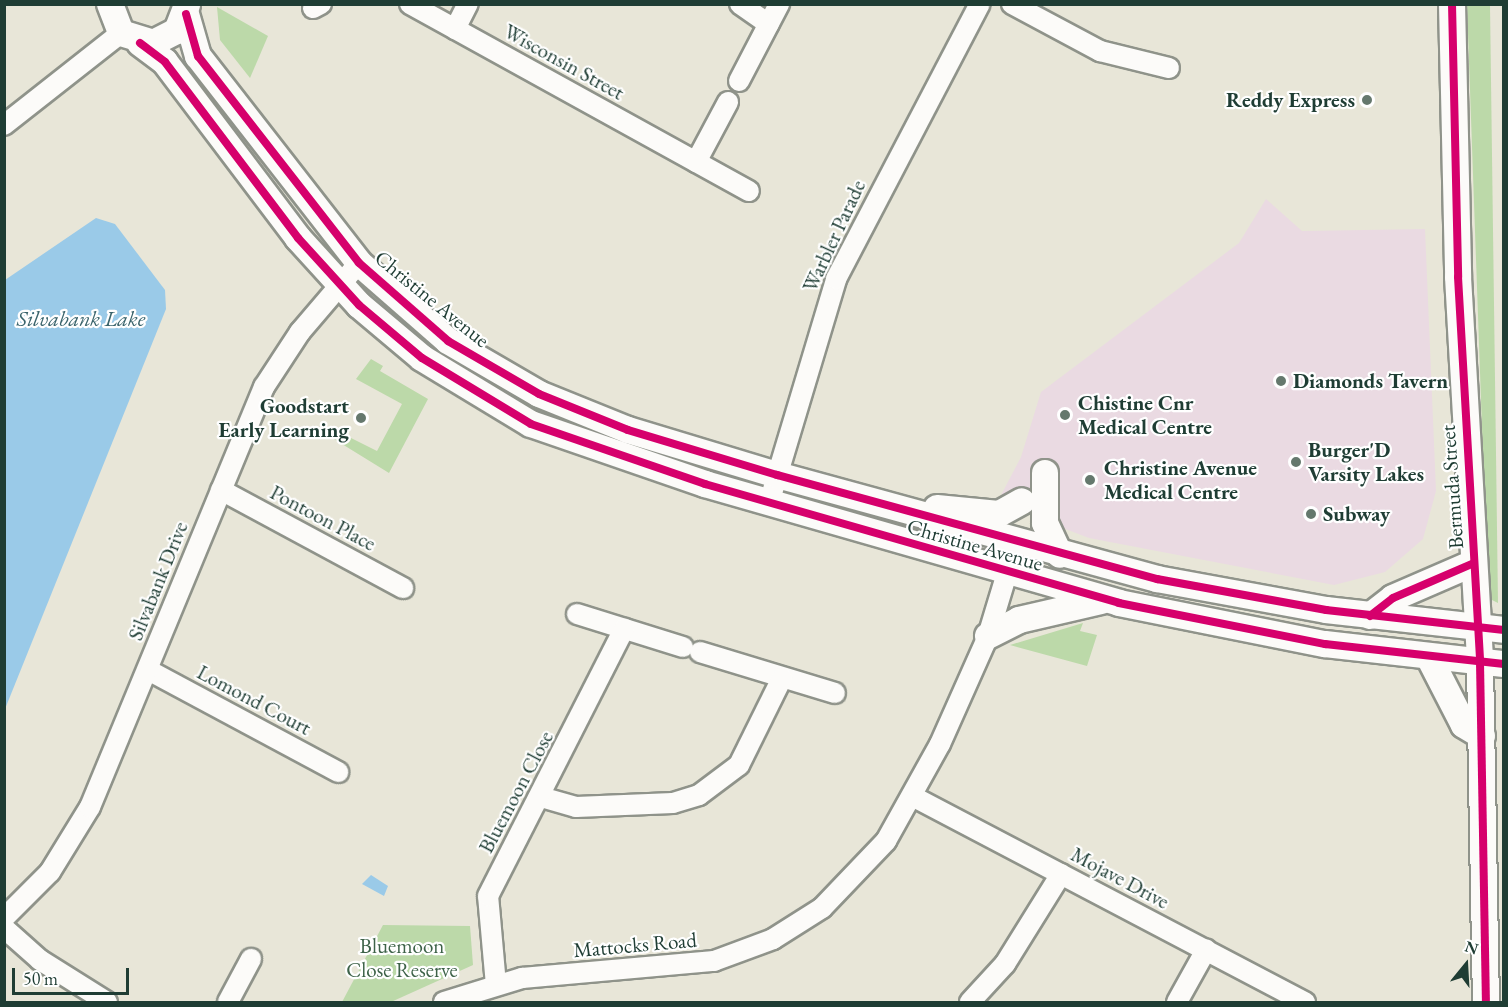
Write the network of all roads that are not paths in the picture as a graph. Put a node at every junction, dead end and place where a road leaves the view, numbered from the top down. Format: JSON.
{"nodes":[{"id":1,"x":410,"y":4,"type":"edge"},
{"id":2,"x":468,"y":4,"type":"edge"},
{"id":3,"x":740,"y":4,"type":"edge"},
{"id":4,"x":779,"y":4,"type":"edge"},
{"id":5,"x":980,"y":4,"type":"edge"},
{"id":6,"x":1012,"y":4,"type":"edge"},
{"id":7,"x":1452,"y":4,"type":"edge"},
{"id":8,"x":109,"y":6,"type":"edge"},
{"id":9,"x":186,"y":10,"type":"edge"},
{"id":10,"x":769,"y":24,"type":"junction"},
{"id":11,"x":455,"y":30,"type":"junction"},
{"id":12,"x":131,"y":38,"type":"junction"},
{"id":13,"x":1169,"y":68,"type":"dead end"},
{"id":14,"x":739,"y":81,"type":"dead end"},
{"id":15,"x":728,"y":102,"type":"dead end"},
{"id":16,"x":4,"y":125,"type":"edge"},
{"id":17,"x":696,"y":162,"type":"junction"},
{"id":18,"x":748,"y":191,"type":"dead end"},
{"id":19,"x":359,"y":263,"type":"junction"},
{"id":20,"x":339,"y":285,"type":"junction"},
{"id":21,"x":616,"y":426,"type":"junction"},
{"id":22,"x":608,"y":453,"type":"junction"},
{"id":23,"x":1045,"y":472,"type":"dead end"},
{"id":24,"x":777,"y":475,"type":"junction"},
{"id":25,"x":221,"y":490,"type":"junction"},
{"id":26,"x":1022,"y":501,"type":"dead end"},
{"id":27,"x":769,"y":503,"type":"junction"},
{"id":28,"x":877,"y":503,"type":"junction"},
{"id":29,"x":1016,"y":543,"type":"junction"},
{"id":30,"x":1060,"y":555,"type":"junction"},
{"id":31,"x":1474,"y":563,"type":"junction"},
{"id":32,"x":1006,"y":574,"type":"junction"},
{"id":33,"x":402,"y":588,"type":"dead end"},
{"id":34,"x":1107,"y":600,"type":"junction"},
{"id":35,"x":577,"y":614,"type":"dead end"},
{"id":36,"x":1370,"y":616,"type":"junction"},
{"id":37,"x":1478,"y":628,"type":"junction"},
{"id":38,"x":624,"y":629,"type":"junction"},
{"id":39,"x":1503,"y":630,"type":"edge"},
{"id":40,"x":988,"y":636,"type":"junction"},
{"id":41,"x":1429,"y":657,"type":"junction"},
{"id":42,"x":1492,"y":663,"type":"edge"},
{"id":43,"x":148,"y":670,"type":"junction"},
{"id":44,"x":782,"y":678,"type":"junction"},
{"id":45,"x":835,"y":693,"type":"dead end"},
{"id":46,"x":1482,"y":736,"type":"junction"},
{"id":47,"x":338,"y":772,"type":"dead end"},
{"id":48,"x":912,"y":796,"type":"junction"},
{"id":49,"x":542,"y":797,"type":"junction"},
{"id":50,"x":1061,"y":874,"type":"junction"},
{"id":51,"x":4,"y":918,"type":"edge"},
{"id":52,"x":4,"y":928,"type":"edge"},
{"id":53,"x":1206,"y":950,"type":"junction"},
{"id":54,"x":251,"y":959,"type":"dead end"},
{"id":55,"x":496,"y":985,"type":"junction"},
{"id":56,"x":107,"y":1002,"type":"edge"},
{"id":57,"x":228,"y":1002,"type":"edge"},
{"id":58,"x":444,"y":1002,"type":"edge"},
{"id":59,"x":970,"y":1002,"type":"edge"},
{"id":60,"x":1177,"y":1002,"type":"edge"},
{"id":61,"x":1305,"y":1002,"type":"edge"},
{"id":62,"x":1486,"y":1002,"type":"edge"}],
"edges":[{"from":1,"to":11,"type":"street","name":"Wisconsin Street"},
{"from":2,"to":11,"type":"street"},
{"from":3,"to":10,"type":"street"},
{"from":4,"to":10,"type":"street"},
{"from":5,"to":24,"type":"street","name":"Warbler Parade"},
{"from":6,"to":13,"type":"street"},
{"from":7,"to":31,"type":"main road","name":"Bermuda Street"},
{"from":8,"to":12,"type":"main road"},
{"from":9,"to":12,"type":"main road"},
{"from":9,"to":19,"type":"main road","name":"Christine Avenue"},
{"from":10,"to":14,"type":"street"},
{"from":11,"to":17,"type":"street","name":"Wisconsin Street"},
{"from":12,"to":16,"type":"street"},
{"from":12,"to":20,"type":"main road","name":"Christine Avenue"},
{"from":15,"to":17,"type":"street"},
{"from":17,"to":18,"type":"street","name":"Wisconsin Street"},
{"from":19,"to":20,"type":"street","name":"Silvabank Drive"},
{"from":19,"to":21,"type":"main road","name":"Christine Avenue"},
{"from":20,"to":22,"type":"main road","name":"Christine Avenue"},
{"from":20,"to":25,"type":"street","name":"Silvabank Drive"},
{"from":21,"to":22,"type":"main road"},
{"from":21,"to":24,"type":"main road","name":"Christine Avenue"},
{"from":22,"to":27,"type":"main road","name":"Christine Avenue"},
{"from":23,"to":30,"type":"main road"},
{"from":24,"to":27,"type":"street","name":"Warbler Parade"},
{"from":24,"to":28,"type":"main road","name":"Christine Avenue"},
{"from":25,"to":33,"type":"street","name":"Pontoon Place"},
{"from":25,"to":43,"type":"street","name":"Silvabank Drive"},
{"from":26,"to":28,"type":"main road"},
{"from":27,"to":32,"type":"main road","name":"Christine Avenue"},
{"from":28,"to":29,"type":"main road","name":"Christine Avenue"},
{"from":29,"to":30,"type":"main road","name":"Christine Avenue"},
{"from":29,"to":32,"type":"street","name":"Christine Avenue"},
{"from":30,"to":36,"type":"main road","name":"Christine Avenue"},
{"from":31,"to":36,"type":"main road"},
{"from":31,"to":37,"type":"main road","name":"Bermuda Street"},
{"from":32,"to":34,"type":"main road","name":"Christine Avenue"},
{"from":32,"to":40,"type":"street","name":"Christine Avenue"},
{"from":34,"to":40,"type":"main road"},
{"from":34,"to":41,"type":"main road","name":"Christine Avenue"},
{"from":35,"to":38,"type":"street"},
{"from":36,"to":37,"type":"main road","name":"Christine Avenue"},
{"from":37,"to":39,"type":"main road","name":"Christine Avenue"},
{"from":37,"to":42,"type":"main road","name":"Bermuda Street"},
{"from":38,"to":44,"type":"street"},
{"from":38,"to":49,"type":"street","name":"Bluemoon Close"},
{"from":40,"to":48,"type":"street","name":"Mattocks Road"},
{"from":41,"to":42,"type":"main road","name":"Christine Avenue"},
{"from":41,"to":46,"type":"main road"},
{"from":42,"to":46,"type":"main road","name":"Bermuda Street"},
{"from":43,"to":47,"type":"street","name":"Lomond Court"},
{"from":43,"to":51,"type":"street","name":"Silvabank Drive"},
{"from":44,"to":45,"type":"street"},
{"from":44,"to":49,"type":"street"},
{"from":46,"to":62,"type":"main road","name":"Bermuda Street"},
{"from":48,"to":50,"type":"street","name":"Mojave Drive"},
{"from":48,"to":55,"type":"street","name":"Mattocks Road"},
{"from":49,"to":55,"type":"street","name":"Bluemoon Close"},
{"from":50,"to":53,"type":"street","name":"Mojave Drive"},
{"from":50,"to":59,"type":"street"},
{"from":52,"to":56,"type":"street"},
{"from":53,"to":60,"type":"street"},
{"from":53,"to":61,"type":"street","name":"Mojave Drive"},
{"from":54,"to":57,"type":"street"},
{"from":55,"to":58,"type":"street","name":"Mattocks Road"}]}
